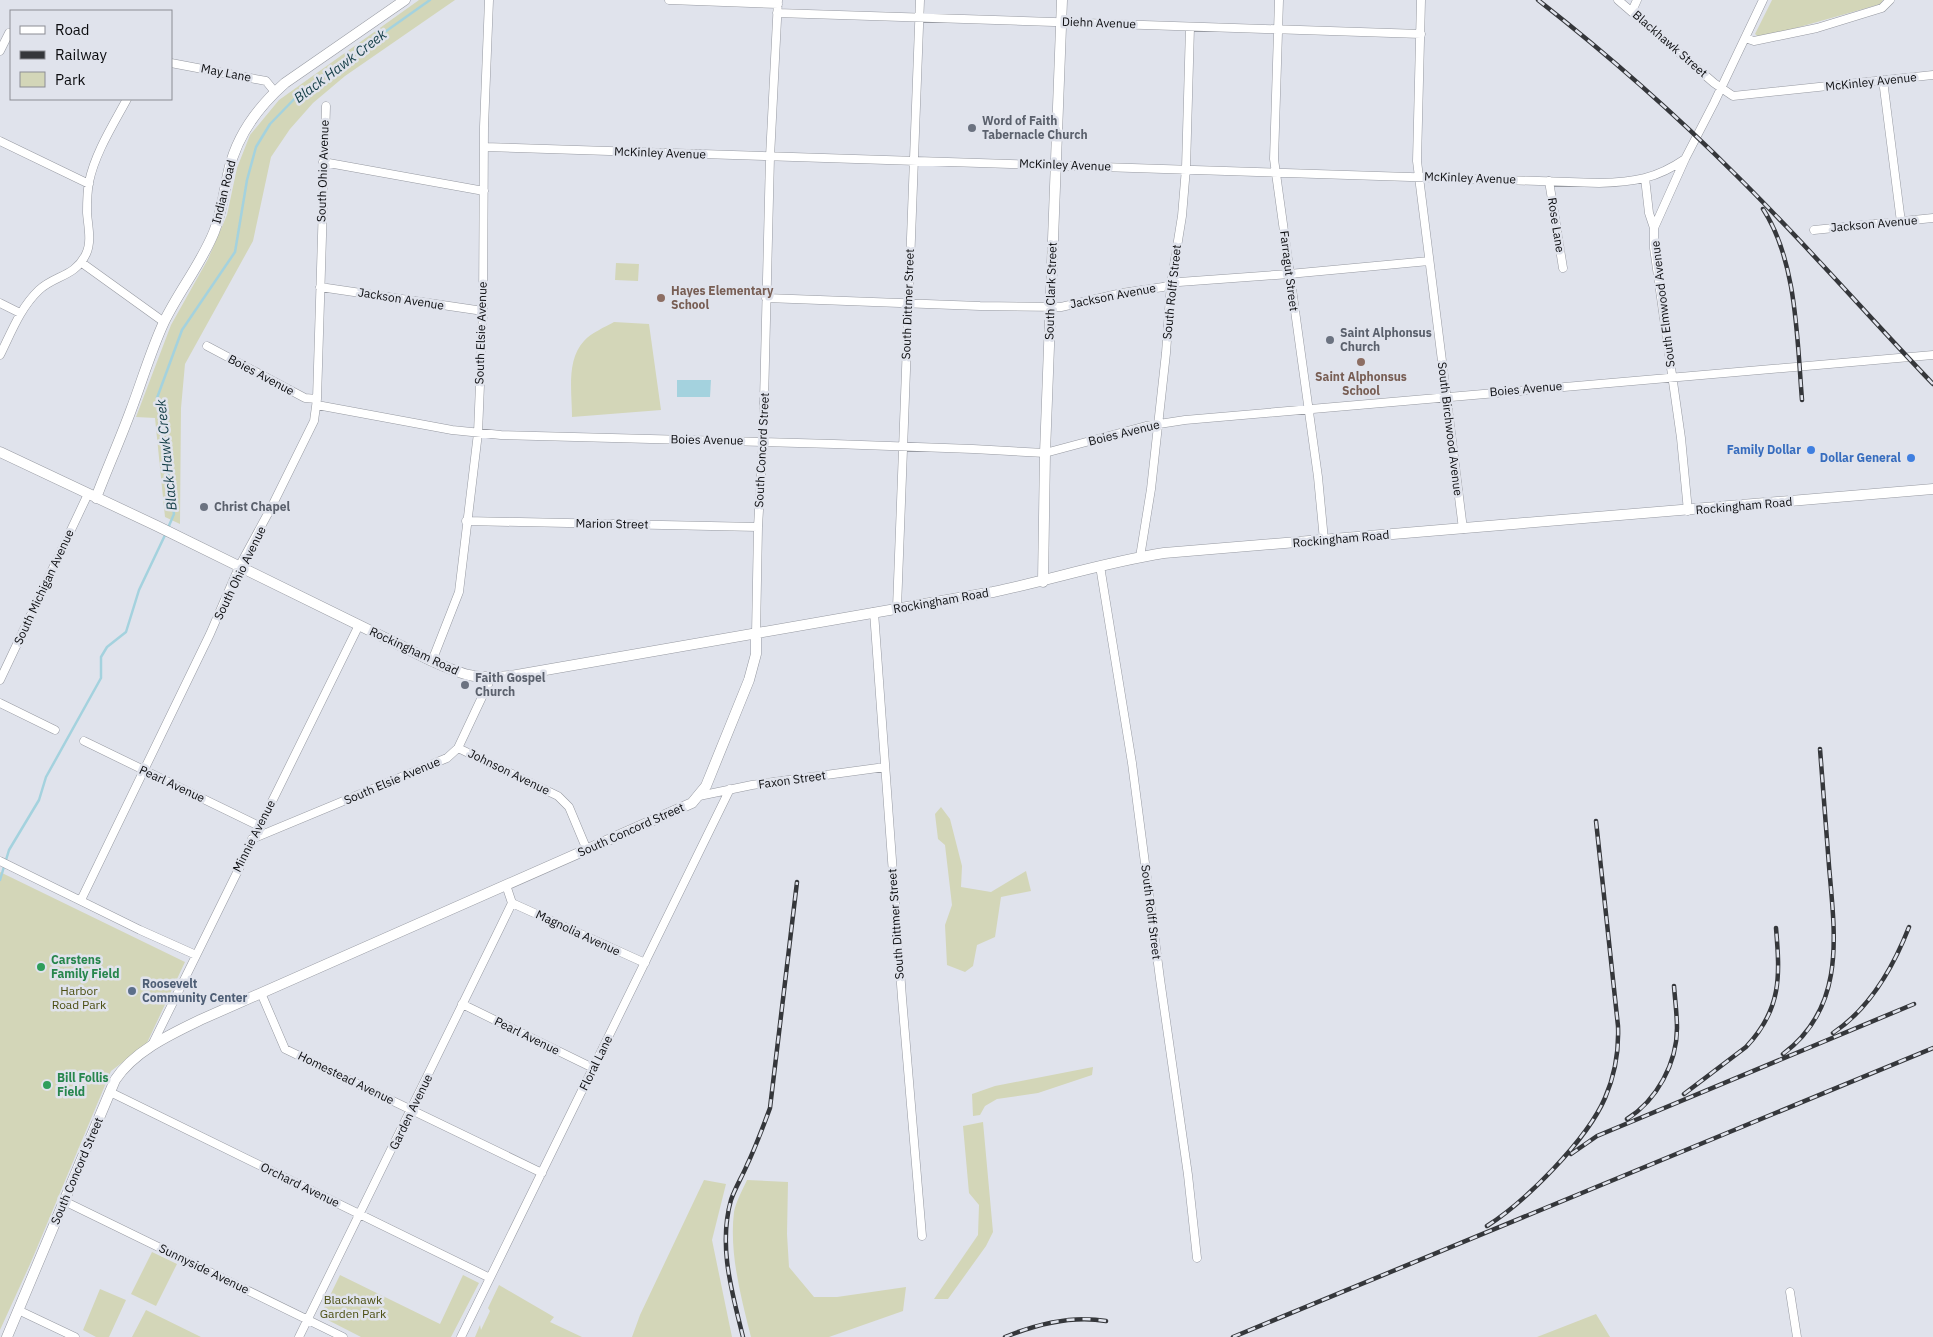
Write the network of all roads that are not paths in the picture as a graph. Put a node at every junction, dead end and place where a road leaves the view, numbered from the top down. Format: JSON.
{"nodes":[{"id":1,"x":405,"y":0,"type":"edge"},
{"id":2,"x":489,"y":0,"type":"edge"},
{"id":3,"x":669,"y":0,"type":"edge"},
{"id":4,"x":920,"y":0,"type":"edge"},
{"id":5,"x":1062,"y":0,"type":"edge"},
{"id":6,"x":1279,"y":0,"type":"edge"},
{"id":7,"x":1421,"y":0,"type":"edge"},
{"id":8,"x":1618,"y":0,"type":"edge"},
{"id":9,"x":1637,"y":0,"type":"edge"},
{"id":10,"x":1763,"y":0,"type":"edge"},
{"id":11,"x":1890,"y":0,"type":"edge"},
{"id":12,"x":778,"y":2,"type":"edge"},
{"id":13,"x":1632,"y":11,"type":"junction"},
{"id":14,"x":777,"y":13,"type":"junction"},
{"id":15,"x":919,"y":17,"type":"junction"},
{"id":16,"x":1061,"y":22,"type":"junction"},
{"id":17,"x":1190,"y":27,"type":"junction"},
{"id":18,"x":1278,"y":30,"type":"junction"},
{"id":19,"x":0,"y":31,"type":"edge"},
{"id":20,"x":10,"y":33,"type":"edge"},
{"id":21,"x":1421,"y":34,"type":"junction"},
{"id":22,"x":1744,"y":38,"type":"junction"},
{"id":23,"x":0,"y":51,"type":"edge"},
{"id":24,"x":172,"y":63,"type":"edge"},
{"id":25,"x":1933,"y":75,"type":"edge"},
{"id":26,"x":1884,"y":80,"type":"junction"},
{"id":27,"x":1721,"y":89,"type":"junction"},
{"id":28,"x":275,"y":92,"type":"junction"},
{"id":29,"x":126,"y":100,"type":"edge"},
{"id":30,"x":326,"y":106,"type":"dead end"},
{"id":31,"x":0,"y":141,"type":"edge"},
{"id":32,"x":484,"y":146,"type":"junction"},
{"id":33,"x":770,"y":157,"type":"junction"},
{"id":34,"x":1685,"y":159,"type":"junction"},
{"id":35,"x":915,"y":161,"type":"junction"},
{"id":36,"x":323,"y":162,"type":"junction"},
{"id":37,"x":1056,"y":165,"type":"junction"},
{"id":38,"x":1186,"y":168,"type":"junction"},
{"id":39,"x":1276,"y":171,"type":"junction"},
{"id":40,"x":1419,"y":177,"type":"junction"},
{"id":41,"x":1645,"y":178,"type":"junction"},
{"id":42,"x":1549,"y":181,"type":"junction"},
{"id":43,"x":89,"y":184,"type":"junction"},
{"id":44,"x":484,"y":191,"type":"junction"},
{"id":45,"x":1933,"y":218,"type":"edge"},
{"id":46,"x":1901,"y":222,"type":"junction"},
{"id":47,"x":1654,"y":228,"type":"junction"},
{"id":48,"x":1814,"y":230,"type":"dead end"},
{"id":49,"x":1429,"y":261,"type":"junction"},
{"id":50,"x":82,"y":263,"type":"junction"},
{"id":51,"x":1562,"y":268,"type":"dead end"},
{"id":52,"x":1289,"y":274,"type":"junction"},
{"id":53,"x":1171,"y":284,"type":"junction"},
{"id":54,"x":320,"y":287,"type":"junction"},
{"id":55,"x":766,"y":298,"type":"junction"},
{"id":56,"x":0,"y":303,"type":"edge"},
{"id":57,"x":907,"y":303,"type":"junction"},
{"id":58,"x":1050,"y":306,"type":"junction"},
{"id":59,"x":483,"y":312,"type":"junction"},
{"id":60,"x":20,"y":313,"type":"junction"},
{"id":61,"x":164,"y":322,"type":"junction"},
{"id":62,"x":207,"y":346,"type":"dead end"},
{"id":63,"x":1933,"y":355,"type":"edge"},
{"id":64,"x":0,"y":356,"type":"edge"},
{"id":65,"x":1672,"y":376,"type":"junction"},
{"id":66,"x":1446,"y":396,"type":"junction"},
{"id":67,"x":317,"y":402,"type":"junction"},
{"id":68,"x":1308,"y":409,"type":"junction"},
{"id":69,"x":1158,"y":424,"type":"junction"},
{"id":70,"x":478,"y":433,"type":"junction"},
{"id":71,"x":764,"y":442,"type":"junction"},
{"id":72,"x":904,"y":447,"type":"junction"},
{"id":73,"x":0,"y":452,"type":"edge"},
{"id":74,"x":1045,"y":454,"type":"junction"},
{"id":75,"x":1933,"y":489,"type":"edge"},
{"id":76,"x":92,"y":496,"type":"junction"},
{"id":77,"x":1688,"y":511,"type":"junction"},
{"id":78,"x":466,"y":521,"type":"junction"},
{"id":79,"x":758,"y":527,"type":"junction"},
{"id":80,"x":1463,"y":529,"type":"junction"},
{"id":81,"x":1324,"y":540,"type":"junction"},
{"id":82,"x":1140,"y":557,"type":"junction"},
{"id":83,"x":1100,"y":566,"type":"junction"},
{"id":84,"x":239,"y":567,"type":"junction"},
{"id":85,"x":1043,"y":582,"type":"junction"},
{"id":86,"x":897,"y":608,"type":"junction"},
{"id":87,"x":874,"y":612,"type":"junction"},
{"id":88,"x":359,"y":625,"type":"junction"},
{"id":89,"x":756,"y":634,"type":"junction"},
{"id":90,"x":432,"y":661,"type":"junction"},
{"id":91,"x":491,"y":678,"type":"junction"},
{"id":92,"x":0,"y":680,"type":"edge"},
{"id":93,"x":0,"y":703,"type":"edge"},
{"id":94,"x":55,"y":730,"type":"dead end"},
{"id":95,"x":84,"y":741,"type":"dead end"},
{"id":96,"x":458,"y":748,"type":"junction"},
{"id":97,"x":885,"y":767,"type":"junction"},
{"id":98,"x":143,"y":770,"type":"junction"},
{"id":99,"x":730,"y":789,"type":"junction"},
{"id":100,"x":699,"y":796,"type":"junction"},
{"id":101,"x":259,"y":826,"type":"junction"},
{"id":102,"x":252,"y":840,"type":"junction"},
{"id":103,"x":587,"y":850,"type":"junction"},
{"id":104,"x":0,"y":861,"type":"edge"},
{"id":105,"x":506,"y":885,"type":"junction"},
{"id":106,"x":80,"y":900,"type":"junction"},
{"id":107,"x":512,"y":903,"type":"junction"},
{"id":108,"x":196,"y":955,"type":"junction"},
{"id":109,"x":645,"y":963,"type":"junction"},
{"id":110,"x":261,"y":994,"type":"junction"},
{"id":111,"x":462,"y":1004,"type":"junction"},
{"id":112,"x":151,"y":1048,"type":"junction"},
{"id":113,"x":593,"y":1068,"type":"junction"},
{"id":114,"x":110,"y":1092,"type":"junction"},
{"id":115,"x":412,"y":1110,"type":"junction"},
{"id":116,"x":542,"y":1173,"type":"junction"},
{"id":117,"x":64,"y":1201,"type":"junction"},
{"id":118,"x":360,"y":1214,"type":"junction"},
{"id":119,"x":922,"y":1236,"type":"dead end"},
{"id":120,"x":1197,"y":1258,"type":"dead end"},
{"id":121,"x":490,"y":1278,"type":"junction"},
{"id":122,"x":1790,"y":1292,"type":"dead end"},
{"id":123,"x":18,"y":1310,"type":"junction"},
{"id":124,"x":308,"y":1320,"type":"junction"},
{"id":125,"x":7,"y":1337,"type":"edge"},
{"id":126,"x":75,"y":1337,"type":"edge"},
{"id":127,"x":299,"y":1337,"type":"edge"},
{"id":128,"x":343,"y":1337,"type":"edge"},
{"id":129,"x":461,"y":1337,"type":"edge"},
{"id":130,"x":1797,"y":1337,"type":"edge"}],
"edges":[{"from":1,"to":28,"type":"street","name":"Indian Road"},
{"from":2,"to":32,"type":"street","name":"South Elsie Avenue"},
{"from":3,"to":12,"type":"street"},
{"from":4,"to":15,"type":"street","name":"South Dittmer Street"},
{"from":5,"to":16,"type":"street","name":"South Clark Street"},
{"from":6,"to":18,"type":"street","name":"Farragut Street"},
{"from":7,"to":21,"type":"street","name":"South Birchwood Avenue"},
{"from":8,"to":13,"type":"street","name":"Blackhawk Street"},
{"from":9,"to":13,"type":"street"},
{"from":10,"to":22,"type":"street","name":"South Elmwood Avenue"},
{"from":11,"to":22,"type":"street"},
{"from":12,"to":14,"type":"street","name":"South Concord Street"},
{"from":13,"to":27,"type":"street","name":"Blackhawk Street"},
{"from":14,"to":15,"type":"street","name":"Diehn Avenue"},
{"from":14,"to":33,"type":"street","name":"South Concord Street"},
{"from":15,"to":16,"type":"street","name":"Diehn Avenue"},
{"from":15,"to":35,"type":"street","name":"South Dittmer Street"},
{"from":16,"to":17,"type":"street","name":"Diehn Avenue"},
{"from":16,"to":37,"type":"street","name":"South Clark Street"},
{"from":17,"to":18,"type":"street","name":"Diehn Avenue"},
{"from":17,"to":38,"type":"street","name":"South Rolff Street"},
{"from":18,"to":21,"type":"street","name":"Diehn Avenue"},
{"from":18,"to":39,"type":"street","name":"Farragut Street"},
{"from":19,"to":20,"type":"street"},
{"from":20,"to":23,"type":"street"},
{"from":21,"to":40,"type":"street","name":"South Birchwood Avenue"},
{"from":22,"to":27,"type":"street","name":"South Elmwood Avenue"},
{"from":24,"to":28,"type":"street","name":"May Lane"},
{"from":25,"to":26,"type":"street","name":"McKinley Avenue"},
{"from":26,"to":27,"type":"street","name":"McKinley Avenue"},
{"from":26,"to":46,"type":"street"},
{"from":27,"to":34,"type":"street","name":"South Elmwood Avenue"},
{"from":28,"to":61,"type":"street","name":"Indian Road"},
{"from":29,"to":43,"type":"street"},
{"from":30,"to":36,"type":"street","name":"South Ohio Avenue"},
{"from":31,"to":43,"type":"street"},
{"from":32,"to":33,"type":"street","name":"McKinley Avenue"},
{"from":32,"to":44,"type":"street","name":"South Elsie Avenue"},
{"from":33,"to":35,"type":"street","name":"McKinley Avenue"},
{"from":33,"to":55,"type":"street","name":"South Concord Street"},
{"from":34,"to":41,"type":"street","name":"McKinley Avenue"},
{"from":34,"to":47,"type":"street","name":"South Elmwood Avenue"},
{"from":35,"to":37,"type":"street","name":"McKinley Avenue"},
{"from":35,"to":57,"type":"street","name":"South Dittmer Street"},
{"from":36,"to":44,"type":"street"},
{"from":36,"to":54,"type":"street","name":"South Ohio Avenue"},
{"from":37,"to":38,"type":"street","name":"McKinley Avenue"},
{"from":37,"to":58,"type":"street","name":"South Clark Street"},
{"from":38,"to":39,"type":"street","name":"McKinley Avenue"},
{"from":38,"to":53,"type":"street","name":"South Rolff Street"},
{"from":39,"to":40,"type":"street","name":"McKinley Avenue"},
{"from":39,"to":52,"type":"street","name":"Farragut Street"},
{"from":40,"to":42,"type":"street","name":"McKinley Avenue"},
{"from":40,"to":49,"type":"street","name":"South Birchwood Avenue"},
{"from":41,"to":42,"type":"street","name":"McKinley Avenue"},
{"from":41,"to":47,"type":"street"},
{"from":42,"to":51,"type":"street","name":"Rose Lane"},
{"from":43,"to":50,"type":"street"},
{"from":44,"to":59,"type":"street","name":"South Elsie Avenue"},
{"from":45,"to":46,"type":"street","name":"Jackson Avenue"},
{"from":46,"to":48,"type":"street","name":"Jackson Avenue"},
{"from":47,"to":65,"type":"street","name":"South Elmwood Avenue"},
{"from":49,"to":52,"type":"street","name":"Jackson Avenue"},
{"from":49,"to":66,"type":"street","name":"South Birchwood Avenue"},
{"from":50,"to":60,"type":"street"},
{"from":50,"to":61,"type":"street"},
{"from":52,"to":53,"type":"street","name":"Jackson Avenue"},
{"from":52,"to":68,"type":"street","name":"Farragut Street"},
{"from":53,"to":58,"type":"street","name":"Jackson Avenue"},
{"from":53,"to":69,"type":"street","name":"South Rolff Street"},
{"from":54,"to":59,"type":"street","name":"Jackson Avenue"},
{"from":54,"to":67,"type":"street","name":"South Ohio Avenue"},
{"from":55,"to":57,"type":"street","name":"Jackson Avenue"},
{"from":55,"to":71,"type":"street","name":"South Concord Street"},
{"from":56,"to":60,"type":"street"},
{"from":57,"to":58,"type":"street","name":"Jackson Avenue"},
{"from":57,"to":72,"type":"street","name":"South Dittmer Street"},
{"from":58,"to":74,"type":"street","name":"South Clark Street"},
{"from":59,"to":70,"type":"street","name":"South Elsie Avenue"},
{"from":60,"to":64,"type":"street"},
{"from":61,"to":76,"type":"street","name":"Indian Road"},
{"from":62,"to":67,"type":"street","name":"Boies Avenue"},
{"from":63,"to":65,"type":"street","name":"Boies Avenue"},
{"from":65,"to":66,"type":"street","name":"Boies Avenue"},
{"from":65,"to":77,"type":"street","name":"South Elmwood Avenue"},
{"from":66,"to":68,"type":"street","name":"Boies Avenue"},
{"from":66,"to":80,"type":"street","name":"South Birchwood Avenue"},
{"from":67,"to":70,"type":"street","name":"Boies Avenue"},
{"from":67,"to":84,"type":"street","name":"South Ohio Avenue"},
{"from":68,"to":69,"type":"street","name":"Boies Avenue"},
{"from":68,"to":81,"type":"street","name":"Farragut Street"},
{"from":69,"to":74,"type":"street","name":"Boies Avenue"},
{"from":69,"to":82,"type":"street","name":"South Rolff Street"},
{"from":70,"to":71,"type":"street","name":"Boies Avenue"},
{"from":70,"to":78,"type":"street","name":"South Elsie Avenue"},
{"from":71,"to":72,"type":"street","name":"Boies Avenue"},
{"from":71,"to":79,"type":"street","name":"South Concord Street"},
{"from":72,"to":74,"type":"street","name":"Boies Avenue"},
{"from":72,"to":86,"type":"street","name":"South Dittmer Street"},
{"from":73,"to":76,"type":"street","name":"Rockingham Road"},
{"from":74,"to":85,"type":"street","name":"South Clark Street"},
{"from":75,"to":77,"type":"street","name":"Rockingham Road"},
{"from":76,"to":84,"type":"street","name":"Rockingham Road"},
{"from":76,"to":92,"type":"street","name":"South Michigan Avenue"},
{"from":77,"to":80,"type":"street","name":"Rockingham Road"},
{"from":78,"to":79,"type":"street","name":"Marion Street"},
{"from":78,"to":90,"type":"street","name":"South Elsie Avenue"},
{"from":79,"to":89,"type":"street","name":"South Concord Street"},
{"from":80,"to":81,"type":"street","name":"Rockingham Road"},
{"from":81,"to":82,"type":"street","name":"Rockingham Road"},
{"from":82,"to":83,"type":"street","name":"Rockingham Road"},
{"from":83,"to":85,"type":"street","name":"Rockingham Road"},
{"from":83,"to":120,"type":"street","name":"South Rolff Street"},
{"from":84,"to":88,"type":"street","name":"Rockingham Road"},
{"from":84,"to":98,"type":"street","name":"South Ohio Avenue"},
{"from":85,"to":86,"type":"street","name":"Rockingham Road"},
{"from":86,"to":87,"type":"street","name":"Rockingham Road"},
{"from":87,"to":89,"type":"street","name":"Rockingham Road"},
{"from":87,"to":97,"type":"street","name":"South Dittmer Street"},
{"from":88,"to":90,"type":"street","name":"Rockingham Road"},
{"from":88,"to":101,"type":"street","name":"Minnie Avenue"},
{"from":89,"to":91,"type":"street","name":"Rockingham Road"},
{"from":89,"to":100,"type":"street","name":"South Concord Street"},
{"from":90,"to":91,"type":"street","name":"Rockingham Road"},
{"from":91,"to":96,"type":"street"},
{"from":93,"to":94,"type":"street"},
{"from":95,"to":98,"type":"street","name":"Pearl Avenue"},
{"from":96,"to":102,"type":"street","name":"South Elsie Avenue"},
{"from":96,"to":103,"type":"street","name":"Johnson Avenue"},
{"from":97,"to":99,"type":"street","name":"Faxon Street"},
{"from":97,"to":119,"type":"street","name":"South Dittmer Street"},
{"from":98,"to":101,"type":"street","name":"Pearl Avenue"},
{"from":98,"to":106,"type":"street","name":"South Ohio Avenue"},
{"from":99,"to":100,"type":"street","name":"Faxon Street"},
{"from":99,"to":109,"type":"street","name":"Floral Lane"},
{"from":100,"to":103,"type":"street","name":"South Concord Street"},
{"from":101,"to":102,"type":"street","name":"Minnie Avenue"},
{"from":102,"to":108,"type":"street","name":"Minnie Avenue"},
{"from":103,"to":105,"type":"street","name":"South Concord Street"},
{"from":104,"to":106,"type":"street"},
{"from":105,"to":107,"type":"street"},
{"from":105,"to":110,"type":"street","name":"South Concord Street"},
{"from":106,"to":108,"type":"street"},
{"from":107,"to":109,"type":"street","name":"Magnolia Avenue"},
{"from":107,"to":111,"type":"street","name":"Garden Avenue"},
{"from":108,"to":112,"type":"street","name":"Minnie Avenue"},
{"from":109,"to":113,"type":"street","name":"Floral Lane"},
{"from":110,"to":112,"type":"street","name":"South Concord Street"},
{"from":110,"to":115,"type":"street","name":"Homestead Avenue"},
{"from":111,"to":113,"type":"street","name":"Pearl Avenue"},
{"from":111,"to":115,"type":"street","name":"Garden Avenue"},
{"from":112,"to":114,"type":"street","name":"South Concord Street"},
{"from":113,"to":116,"type":"street","name":"Floral Lane"},
{"from":114,"to":117,"type":"street","name":"South Concord Street"},
{"from":114,"to":118,"type":"street","name":"Orchard Avenue"},
{"from":115,"to":116,"type":"street","name":"Homestead Avenue"},
{"from":115,"to":118,"type":"street","name":"Garden Avenue"},
{"from":116,"to":121,"type":"street","name":"Floral Lane"},
{"from":117,"to":123,"type":"street","name":"South Concord Street"},
{"from":117,"to":124,"type":"street","name":"Sunnyside Avenue"},
{"from":118,"to":121,"type":"street","name":"Orchard Avenue"},
{"from":118,"to":124,"type":"street","name":"Garden Avenue"},
{"from":121,"to":129,"type":"street","name":"Floral Lane"},
{"from":122,"to":130,"type":"street"},
{"from":123,"to":125,"type":"street","name":"South Concord Street"},
{"from":123,"to":126,"type":"street"},
{"from":124,"to":127,"type":"street","name":"Garden Avenue"},
{"from":124,"to":128,"type":"street","name":"Sunnyside Avenue"}]}
